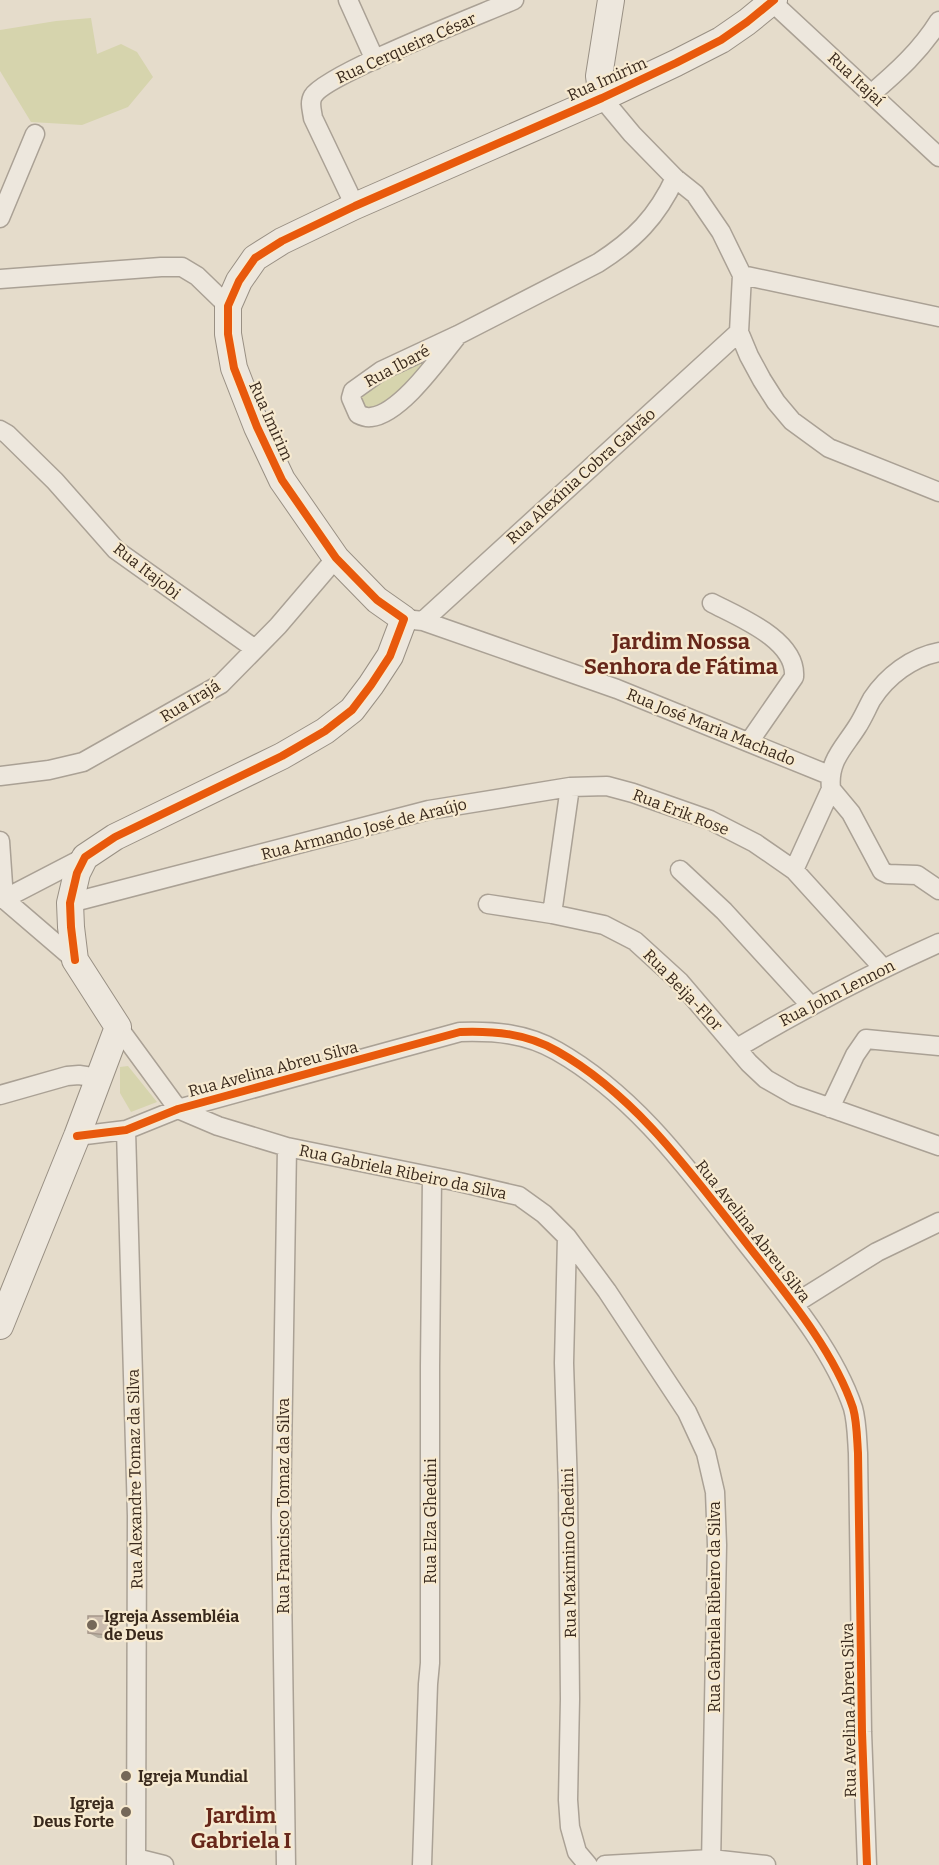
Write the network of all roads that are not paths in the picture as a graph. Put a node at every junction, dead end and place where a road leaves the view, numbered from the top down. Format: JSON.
{"nodes":[{"id":1,"x":348,"y":0,"type":"edge"},
{"id":2,"x":514,"y":0,"type":"edge"},
{"id":3,"x":611,"y":0,"type":"edge"},
{"id":4,"x":773,"y":1,"type":"edge"},
{"id":5,"x":939,"y":21,"type":"edge"},
{"id":6,"x":375,"y":60,"type":"junction"},
{"id":7,"x":871,"y":94,"type":"junction"},
{"id":8,"x":602,"y":98,"type":"junction"},
{"id":9,"x":35,"y":134,"type":"dead end"},
{"id":10,"x":939,"y":157,"type":"edge"},
{"id":11,"x":675,"y":178,"type":"junction"},
{"id":12,"x":355,"y":206,"type":"junction"},
{"id":13,"x":0,"y":218,"type":"edge"},
{"id":14,"x":742,"y":275,"type":"junction"},
{"id":15,"x":0,"y":279,"type":"edge"},
{"id":16,"x":228,"y":306,"type":"junction"},
{"id":17,"x":939,"y":317,"type":"edge"},
{"id":18,"x":739,"y":332,"type":"junction"},
{"id":19,"x":458,"y":335,"type":"junction"},
{"id":20,"x":0,"y":430,"type":"edge"},
{"id":21,"x":939,"y":492,"type":"edge"},
{"id":22,"x":336,"y":558,"type":"junction"},
{"id":23,"x":712,"y":603,"type":"dead end"},
{"id":24,"x":413,"y":620,"type":"junction"},
{"id":25,"x":255,"y":649,"type":"junction"},
{"id":26,"x":939,"y":652,"type":"edge"},
{"id":27,"x":750,"y":742,"type":"junction"},
{"id":28,"x":0,"y":776,"type":"edge"},
{"id":29,"x":830,"y":782,"type":"junction"},
{"id":30,"x":570,"y":787,"type":"junction"},
{"id":31,"x":0,"y":841,"type":"edge"},
{"id":32,"x":85,"y":857,"type":"junction"},
{"id":33,"x":680,"y":870,"type":"dead end"},
{"id":34,"x":794,"y":870,"type":"junction"},
{"id":35,"x":939,"y":890,"type":"edge"},
{"id":36,"x":2,"y":899,"type":"edge"},
{"id":37,"x":70,"y":903,"type":"junction"},
{"id":38,"x":488,"y":904,"type":"dead end"},
{"id":39,"x":552,"y":914,"type":"junction"},
{"id":40,"x":939,"y":943,"type":"edge"},
{"id":41,"x":75,"y":960,"type":"junction"},
{"id":42,"x":883,"y":968,"type":"junction"},
{"id":43,"x":810,"y":1005,"type":"junction"},
{"id":44,"x":118,"y":1027,"type":"junction"},
{"id":45,"x":939,"y":1046,"type":"edge"},
{"id":46,"x":736,"y":1048,"type":"junction"},
{"id":47,"x":99,"y":1078,"type":"junction"},
{"id":48,"x":0,"y":1095,"type":"edge"},
{"id":49,"x":830,"y":1108,"type":"junction"},
{"id":50,"x":178,"y":1109,"type":"junction"},
{"id":51,"x":126,"y":1130,"type":"junction"},
{"id":52,"x":77,"y":1136,"type":"junction"},
{"id":53,"x":939,"y":1146,"type":"edge"},
{"id":54,"x":287,"y":1147,"type":"junction"},
{"id":55,"x":432,"y":1177,"type":"junction"},
{"id":56,"x":939,"y":1222,"type":"edge"},
{"id":57,"x":567,"y":1236,"type":"junction"},
{"id":58,"x":794,"y":1304,"type":"junction"},
{"id":59,"x":0,"y":1326,"type":"edge"},
{"id":60,"x":136,"y":1862,"type":"edge"},
{"id":61,"x":711,"y":1862,"type":"edge"},
{"id":62,"x":164,"y":1865,"type":"edge"},
{"id":63,"x":286,"y":1865,"type":"edge"},
{"id":64,"x":422,"y":1865,"type":"edge"},
{"id":65,"x":588,"y":1865,"type":"edge"},
{"id":66,"x":605,"y":1865,"type":"edge"},
{"id":67,"x":766,"y":1865,"type":"edge"},
{"id":68,"x":867,"y":1865,"type":"edge"}],
"edges":[{"from":1,"to":6,"type":"street"},
{"from":2,"to":6,"type":"street","name":"Rua Cerqueira César"},
{"from":3,"to":8,"type":"street"},
{"from":4,"to":7,"type":"street","name":"Rua Itajaí"},
{"from":4,"to":8,"type":"street","name":"Rua Imirim"},
{"from":5,"to":7,"type":"street"},
{"from":6,"to":12,"type":"street","name":"Rua Cerqueira César"},
{"from":7,"to":10,"type":"street","name":"Rua Itajaí"},
{"from":8,"to":11,"type":"street"},
{"from":8,"to":12,"type":"street","name":"Rua Imirim"},
{"from":9,"to":13,"type":"street"},
{"from":11,"to":14,"type":"street"},
{"from":11,"to":19,"type":"street","name":"Rua Ibaré"},
{"from":12,"to":16,"type":"street","name":"Rua Imirim"},
{"from":14,"to":17,"type":"street"},
{"from":14,"to":18,"type":"street"},
{"from":15,"to":16,"type":"street"},
{"from":16,"to":22,"type":"street","name":"Rua Imirim"},
{"from":18,"to":21,"type":"street"},
{"from":18,"to":24,"type":"street","name":"Rua Alexínia Cobra Galvão"},
{"from":19,"to":19,"type":"street","name":"Rua Ibaré"},
{"from":20,"to":25,"type":"street","name":"Rua Itajobi"},
{"from":22,"to":24,"type":"street","name":"Rua Imirim"},
{"from":22,"to":25,"type":"street","name":"Rua Irajá"},
{"from":23,"to":27,"type":"street"},
{"from":24,"to":27,"type":"street","name":"Rua José Maria Machado"},
{"from":24,"to":32,"type":"street"},
{"from":25,"to":28,"type":"street","name":"Rua Irajá"},
{"from":26,"to":29,"type":"street"},
{"from":27,"to":29,"type":"street","name":"Rua José Maria Machado"},
{"from":29,"to":34,"type":"street"},
{"from":29,"to":35,"type":"street"},
{"from":30,"to":34,"type":"street","name":"Rua Erik Rose"},
{"from":30,"to":37,"type":"street","name":"Rua Armando José de Araújo"},
{"from":30,"to":39,"type":"street"},
{"from":31,"to":36,"type":"street"},
{"from":32,"to":36,"type":"street"},
{"from":32,"to":37,"type":"street"},
{"from":33,"to":43,"type":"street"},
{"from":34,"to":42,"type":"street","name":"Rua Erik Rose"},
{"from":36,"to":41,"type":"street"},
{"from":37,"to":41,"type":"street"},
{"from":38,"to":39,"type":"street","name":"Rua Beija-Flor"},
{"from":39,"to":46,"type":"street","name":"Rua Beija-Flor"},
{"from":40,"to":42,"type":"street","name":"Rua John Lennon"},
{"from":41,"to":44,"type":"street"},
{"from":42,"to":43,"type":"street","name":"Rua John Lennon"},
{"from":43,"to":46,"type":"street","name":"Rua John Lennon"},
{"from":44,"to":47,"type":"street"},
{"from":44,"to":50,"type":"street"},
{"from":45,"to":49,"type":"street"},
{"from":46,"to":49,"type":"street","name":"Rua Beija-Flor"},
{"from":47,"to":48,"type":"street"},
{"from":47,"to":52,"type":"street"},
{"from":49,"to":53,"type":"street","name":"Rua Beija-Flor"},
{"from":50,"to":51,"type":"street","name":"Rua Avelina Abreu Silva"},
{"from":50,"to":54,"type":"street","name":"Rua Gabriela Ribeiro da Silva"},
{"from":50,"to":58,"type":"street","name":"Rua Avelina Abreu Silva"},
{"from":51,"to":52,"type":"street","name":"Rua Avelina Abreu Silva"},
{"from":51,"to":60,"type":"street","name":"Rua Alexandre Tomaz da Silva"},
{"from":52,"to":59,"type":"street"},
{"from":54,"to":55,"type":"street","name":"Rua Gabriela Ribeiro da Silva"},
{"from":54,"to":63,"type":"street","name":"Rua Francisco Tomaz da Silva"},
{"from":55,"to":57,"type":"street","name":"Rua Gabriela Ribeiro da Silva"},
{"from":55,"to":64,"type":"street","name":"Rua Elza Ghedini"},
{"from":56,"to":58,"type":"street"},
{"from":57,"to":61,"type":"street","name":"Rua Gabriela Ribeiro da Silva"},
{"from":57,"to":65,"type":"street","name":"Rua Maximino Ghedini"},
{"from":58,"to":68,"type":"street","name":"Rua Avelina Abreu Silva"},
{"from":60,"to":62,"type":"street"},
{"from":61,"to":66,"type":"street"},
{"from":61,"to":67,"type":"street"}]}
